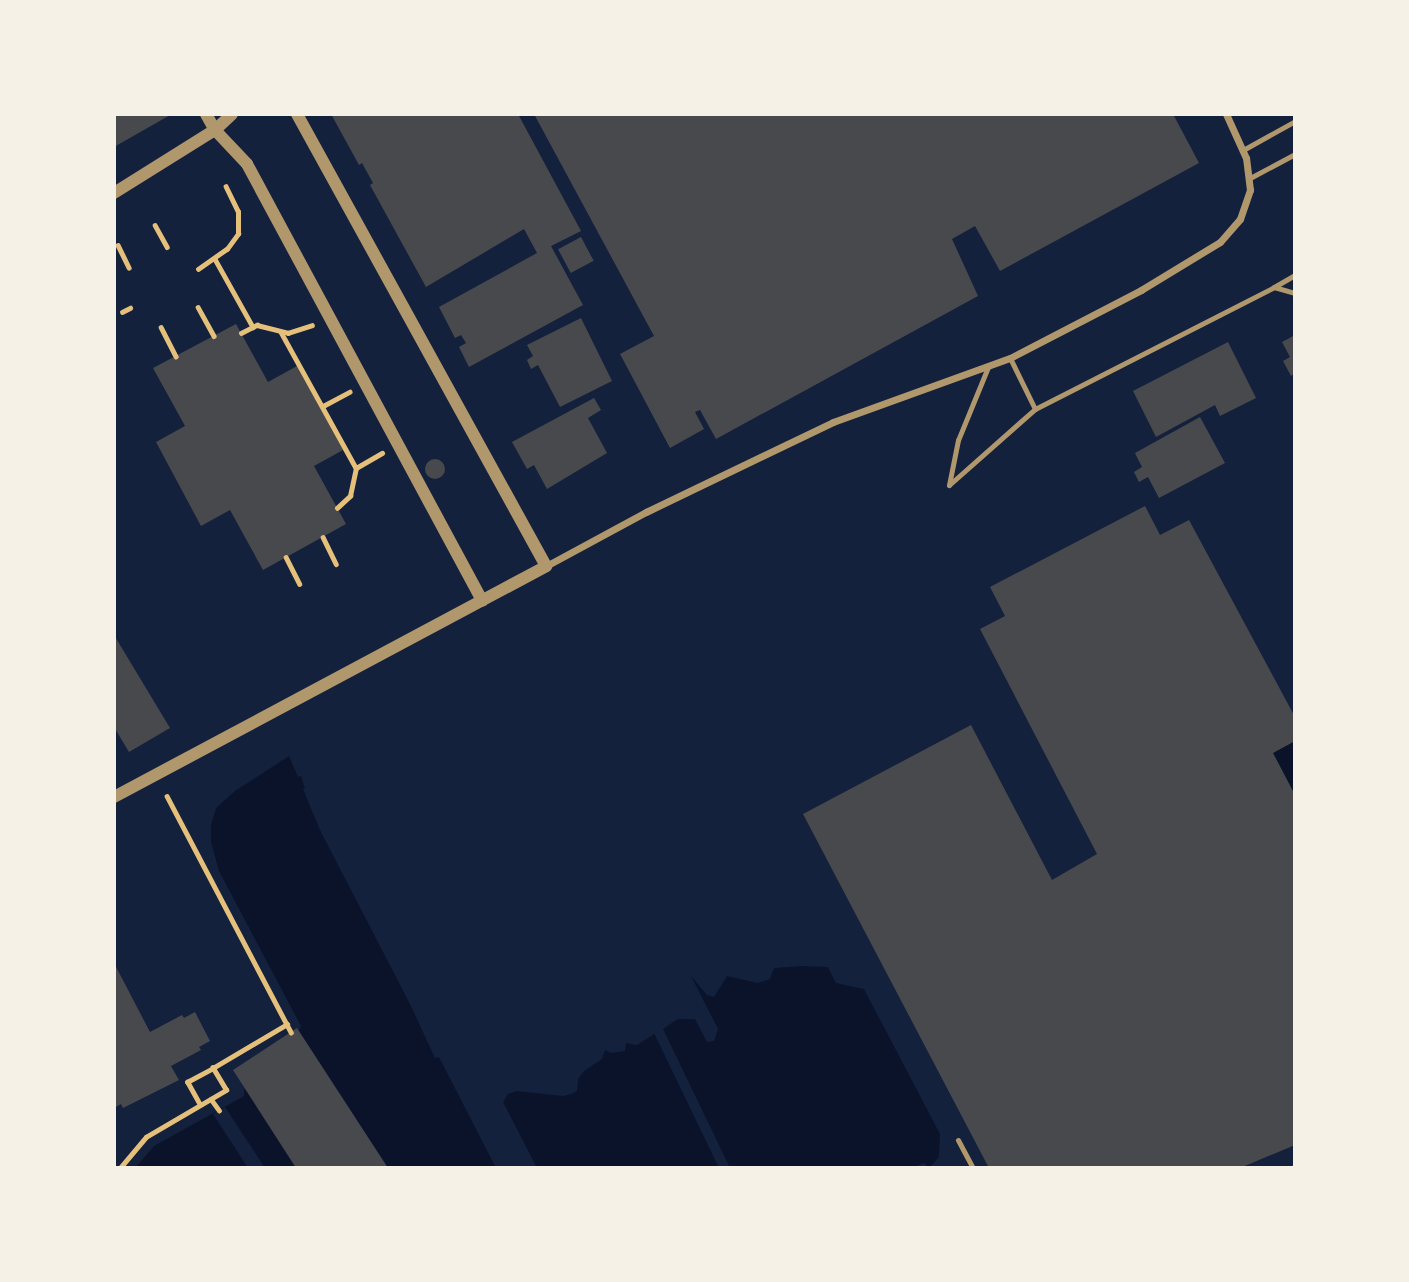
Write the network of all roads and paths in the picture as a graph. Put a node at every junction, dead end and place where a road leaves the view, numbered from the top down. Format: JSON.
{"nodes":[{"id":1,"x":206,"y":114,"type":"edge"},
{"id":2,"x":232,"y":114,"type":"edge"},
{"id":3,"x":297,"y":114,"type":"edge"},
{"id":4,"x":1226,"y":114,"type":"edge"},
{"id":5,"x":1295,"y":121,"type":"edge"},
{"id":6,"x":215,"y":130,"type":"junction"},
{"id":7,"x":1243,"y":150,"type":"junction"},
{"id":8,"x":1295,"y":154,"type":"edge"},
{"id":9,"x":1250,"y":178,"type":"junction"},
{"id":10,"x":226,"y":187,"type":"dead end"},
{"id":11,"x":114,"y":193,"type":"edge"},
{"id":12,"x":155,"y":225,"type":"dead end"},
{"id":13,"x":118,"y":245,"type":"dead end"},
{"id":14,"x":167,"y":247,"type":"dead end"},
{"id":15,"x":215,"y":259,"type":"junction"},
{"id":16,"x":129,"y":268,"type":"dead end"},
{"id":17,"x":198,"y":269,"type":"dead end"},
{"id":18,"x":1295,"y":275,"type":"edge"},
{"id":19,"x":1274,"y":286,"type":"junction"},
{"id":20,"x":1295,"y":292,"type":"edge"},
{"id":21,"x":198,"y":307,"type":"dead end"},
{"id":22,"x":130,"y":308,"type":"dead end"},
{"id":23,"x":122,"y":312,"type":"dead end"},
{"id":24,"x":313,"y":325,"type":"dead end"},
{"id":25,"x":161,"y":327,"type":"dead end"},
{"id":26,"x":253,"y":327,"type":"junction"},
{"id":27,"x":282,"y":332,"type":"junction"},
{"id":28,"x":241,"y":333,"type":"dead end"},
{"id":29,"x":214,"y":336,"type":"dead end"},
{"id":30,"x":176,"y":356,"type":"dead end"},
{"id":31,"x":1010,"y":358,"type":"junction"},
{"id":32,"x":988,"y":367,"type":"junction"},
{"id":33,"x":349,"y":391,"type":"dead end"},
{"id":34,"x":321,"y":407,"type":"junction"},
{"id":35,"x":1035,"y":409,"type":"junction"},
{"id":36,"x":383,"y":453,"type":"dead end"},
{"id":37,"x":356,"y":468,"type":"junction"},
{"id":38,"x":337,"y":508,"type":"dead end"},
{"id":39,"x":323,"y":537,"type":"dead end"},
{"id":40,"x":286,"y":557,"type":"dead end"},
{"id":41,"x":336,"y":564,"type":"dead end"},
{"id":42,"x":546,"y":566,"type":"junction"},
{"id":43,"x":300,"y":584,"type":"dead end"},
{"id":44,"x":482,"y":601,"type":"junction"},
{"id":45,"x":167,"y":796,"type":"dead end"},
{"id":46,"x":114,"y":797,"type":"edge"},
{"id":47,"x":287,"y":1024,"type":"junction"},
{"id":48,"x":291,"y":1032,"type":"dead end"},
{"id":49,"x":213,"y":1068,"type":"junction"},
{"id":50,"x":212,"y":1099,"type":"junction"},
{"id":51,"x":200,"y":1105,"type":"junction"},
{"id":52,"x":219,"y":1110,"type":"dead end"},
{"id":53,"x":958,"y":1140,"type":"dead end"},
{"id":54,"x":120,"y":1168,"type":"edge"},
{"id":55,"x":974,"y":1168,"type":"edge"}],
"edges":[{"from":1,"to":6,"type":"street"},
{"from":2,"to":6,"type":"street"},
{"from":3,"to":42,"type":"street"},
{"from":4,"to":7,"type":"street"},
{"from":5,"to":7,"type":"lane"},
{"from":6,"to":11,"type":"street"},
{"from":6,"to":44,"type":"street"},
{"from":7,"to":9,"type":"street"},
{"from":8,"to":9,"type":"lane"},
{"from":9,"to":31,"type":"street"},
{"from":10,"to":15,"type":"path"},
{"from":12,"to":14,"type":"path"},
{"from":13,"to":16,"type":"path"},
{"from":15,"to":17,"type":"path"},
{"from":15,"to":26,"type":"path"},
{"from":18,"to":19,"type":"lane"},
{"from":19,"to":20,"type":"lane"},
{"from":19,"to":35,"type":"lane"},
{"from":21,"to":29,"type":"path"},
{"from":22,"to":23,"type":"path"},
{"from":24,"to":27,"type":"path"},
{"from":25,"to":30,"type":"path"},
{"from":26,"to":27,"type":"path"},
{"from":26,"to":28,"type":"path"},
{"from":27,"to":34,"type":"path"},
{"from":31,"to":32,"type":"street"},
{"from":31,"to":35,"type":"lane"},
{"from":32,"to":35,"type":"lane"},
{"from":32,"to":42,"type":"street"},
{"from":33,"to":34,"type":"path"},
{"from":34,"to":37,"type":"path"},
{"from":36,"to":37,"type":"path"},
{"from":37,"to":38,"type":"path"},
{"from":39,"to":41,"type":"path"},
{"from":40,"to":43,"type":"path"},
{"from":42,"to":44,"type":"street"},
{"from":44,"to":46,"type":"street"},
{"from":45,"to":47,"type":"path"},
{"from":47,"to":48,"type":"path"},
{"from":47,"to":49,"type":"path"},
{"from":49,"to":50,"type":"path"},
{"from":49,"to":51,"type":"path"},
{"from":50,"to":51,"type":"path"},
{"from":50,"to":52,"type":"path"},
{"from":51,"to":54,"type":"path"},
{"from":53,"to":55,"type":"lane"}]}
